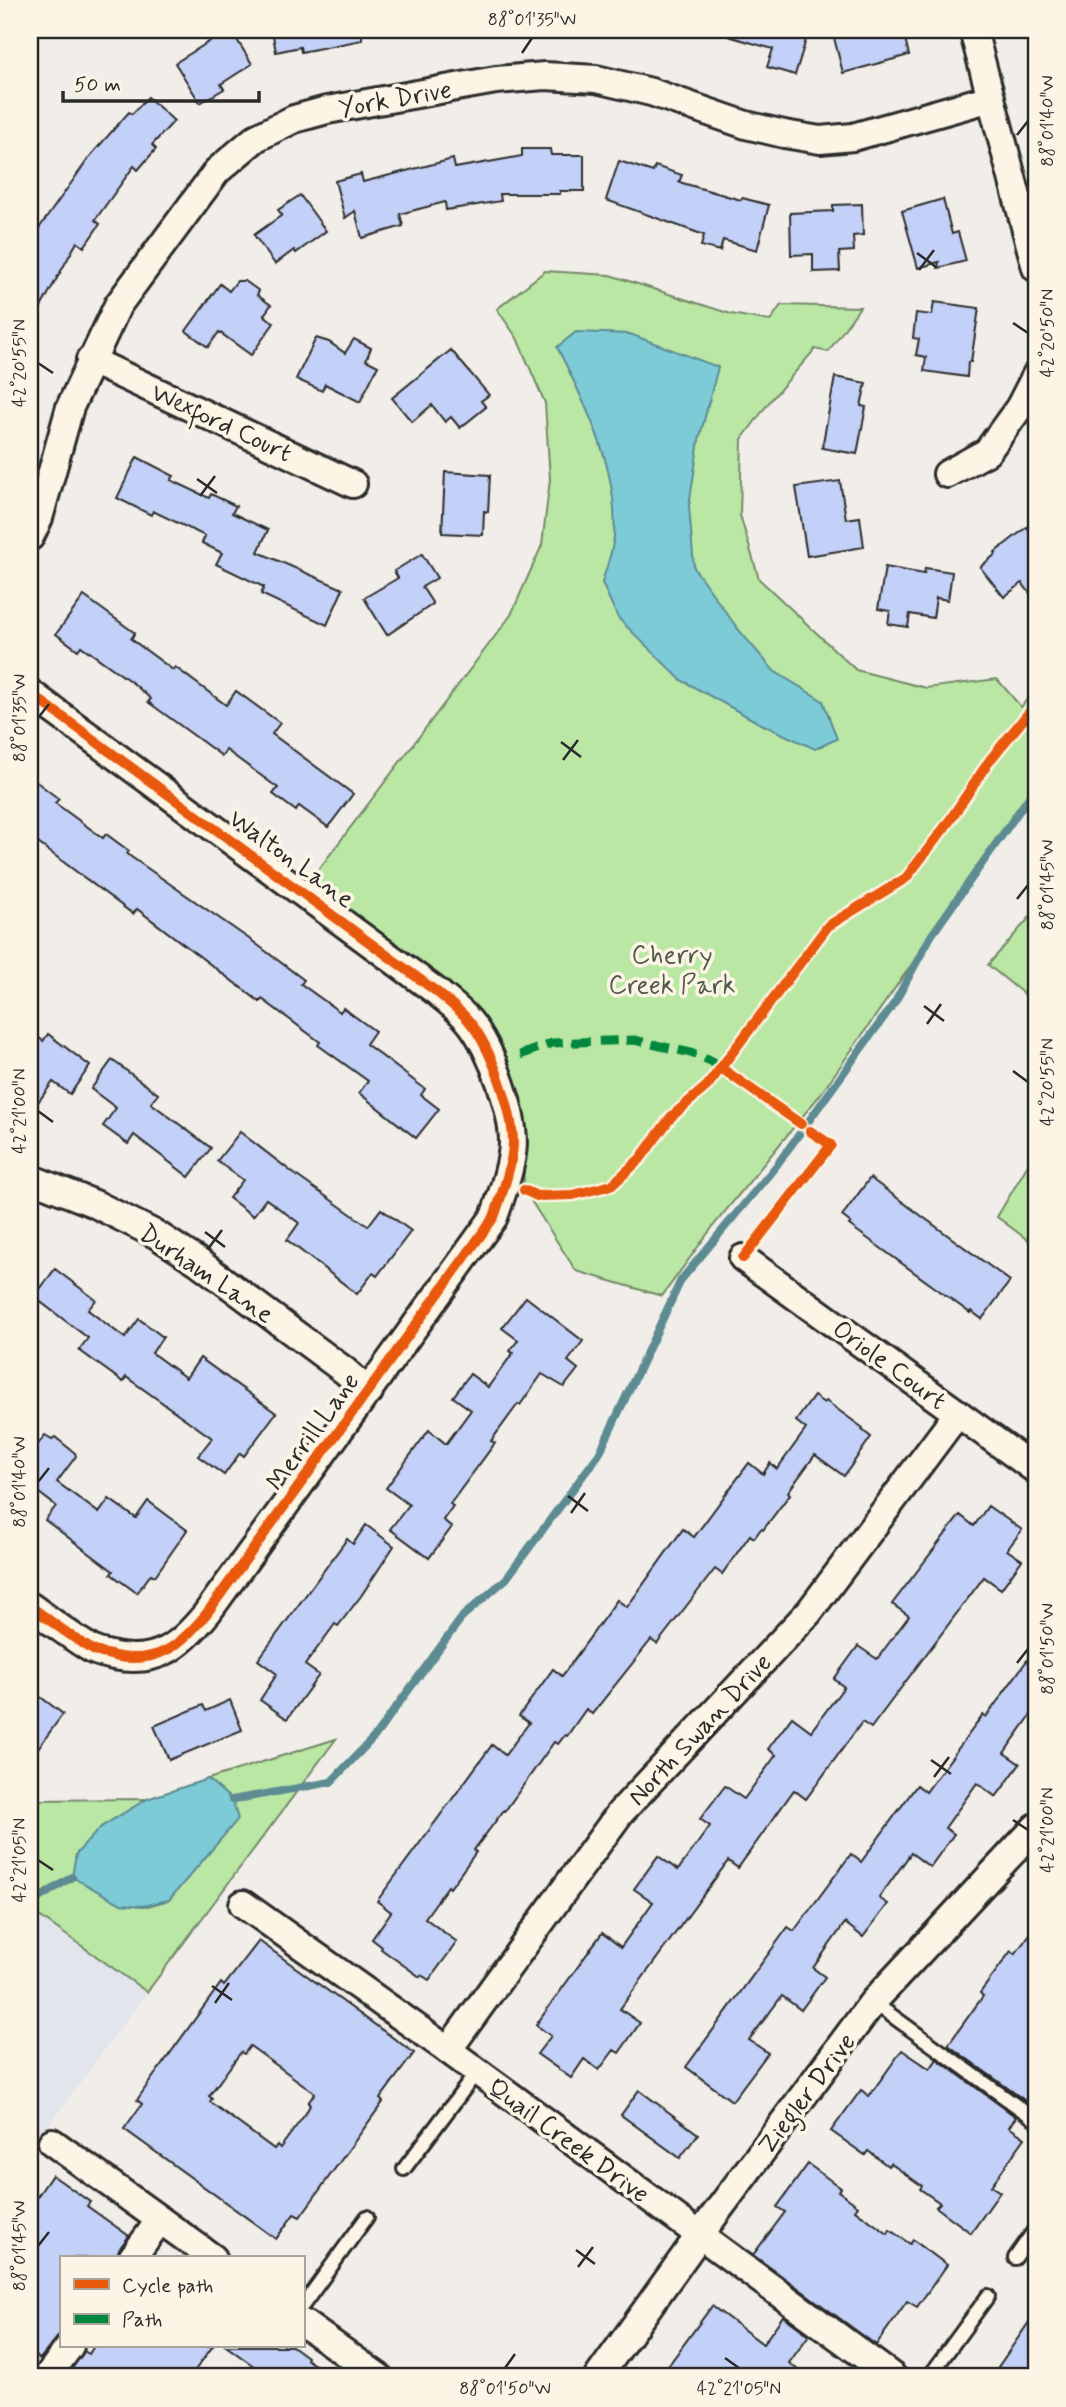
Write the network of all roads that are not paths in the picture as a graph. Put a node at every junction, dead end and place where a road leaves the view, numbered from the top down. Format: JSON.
{"nodes":[{"id":1,"x":973,"y":30,"type":"edge"},
{"id":2,"x":991,"y":98,"type":"junction"},
{"id":3,"x":1036,"y":268,"type":"edge"},
{"id":4,"x":90,"y":360,"type":"junction"},
{"id":5,"x":1036,"y":375,"type":"edge"},
{"id":6,"x":947,"y":474,"type":"dead end"},
{"id":7,"x":353,"y":484,"type":"dead end"},
{"id":8,"x":30,"y":537,"type":"edge"},
{"id":9,"x":30,"y":693,"type":"edge"},
{"id":10,"x":502,"y":1083,"type":"joint"},
{"id":11,"x":30,"y":1178,"type":"edge"},
{"id":12,"x":743,"y":1258,"type":"dead end"},
{"id":13,"x":369,"y":1392,"type":"junction"},
{"id":14,"x":958,"y":1413,"type":"junction"},
{"id":15,"x":1036,"y":1470,"type":"edge"},
{"id":16,"x":30,"y":1606,"type":"edge"},
{"id":17,"x":1036,"y":1827,"type":"edge"},
{"id":18,"x":243,"y":1904,"type":"dead end"},
{"id":19,"x":873,"y":2002,"type":"junction"},
{"id":20,"x":447,"y":2050,"type":"junction"},
{"id":21,"x":477,"y":2072,"type":"junction"},
{"id":22,"x":1036,"y":2120,"type":"edge"},
{"id":23,"x":52,"y":2142,"type":"dead end"},
{"id":24,"x":404,"y":2169,"type":"dead end"},
{"id":25,"x":367,"y":2217,"type":"dead end"},
{"id":26,"x":160,"y":2220,"type":"junction"},
{"id":27,"x":1036,"y":2228,"type":"edge"},
{"id":28,"x":699,"y":2236,"type":"junction"},
{"id":29,"x":133,"y":2256,"type":"edge"},
{"id":30,"x":210,"y":2256,"type":"edge"},
{"id":31,"x":1015,"y":2258,"type":"dead end"},
{"id":32,"x":988,"y":2296,"type":"dead end"},
{"id":33,"x":304,"y":2304,"type":"edge"},
{"id":34,"x":304,"y":2324,"type":"edge"},
{"id":35,"x":68,"y":2348,"type":"edge"},
{"id":36,"x":47,"y":2377,"type":"edge"},
{"id":37,"x":379,"y":2377,"type":"edge"},
{"id":38,"x":598,"y":2377,"type":"edge"},
{"id":39,"x":893,"y":2377,"type":"edge"},
{"id":40,"x":929,"y":2377,"type":"edge"}],
"edges":[{"from":1,"to":2,"type":"street"},
{"from":2,"to":3,"type":"street"},
{"from":2,"to":4,"type":"street","name":"York Drive"},
{"from":4,"to":7,"type":"street","name":"Wexford Court"},
{"from":4,"to":8,"type":"street","name":"York Drive"},
{"from":5,"to":6,"type":"street"},
{"from":9,"to":10,"type":"street","name":"Walton Lane"},
{"from":10,"to":13,"type":"street","name":"Merrill Lane"},
{"from":11,"to":13,"type":"street","name":"Durham Lane"},
{"from":12,"to":14,"type":"street","name":"Oriole Court"},
{"from":13,"to":16,"type":"street","name":"Merrill Lane"},
{"from":14,"to":15,"type":"street","name":"Oriole Court"},
{"from":14,"to":20,"type":"street","name":"North Swan Drive"},
{"from":17,"to":19,"type":"street","name":"Ziegler Drive"},
{"from":18,"to":20,"type":"street","name":"Quail Creek Drive"},
{"from":19,"to":22,"type":"lane"},
{"from":19,"to":28,"type":"street","name":"Ziegler Drive"},
{"from":20,"to":21,"type":"street","name":"Quail Creek Drive"},
{"from":21,"to":24,"type":"lane"},
{"from":21,"to":28,"type":"street","name":"Quail Creek Drive"},
{"from":23,"to":26,"type":"street"},
{"from":25,"to":33,"type":"lane"},
{"from":26,"to":29,"type":"street"},
{"from":26,"to":30,"type":"street"},
{"from":27,"to":31,"type":"lane"},
{"from":28,"to":38,"type":"street","name":"Ziegler Drive"},
{"from":28,"to":39,"type":"street","name":"Quail Creek Drive"},
{"from":32,"to":40,"type":"lane"},
{"from":34,"to":37,"type":"street"},
{"from":35,"to":36,"type":"street"}]}
